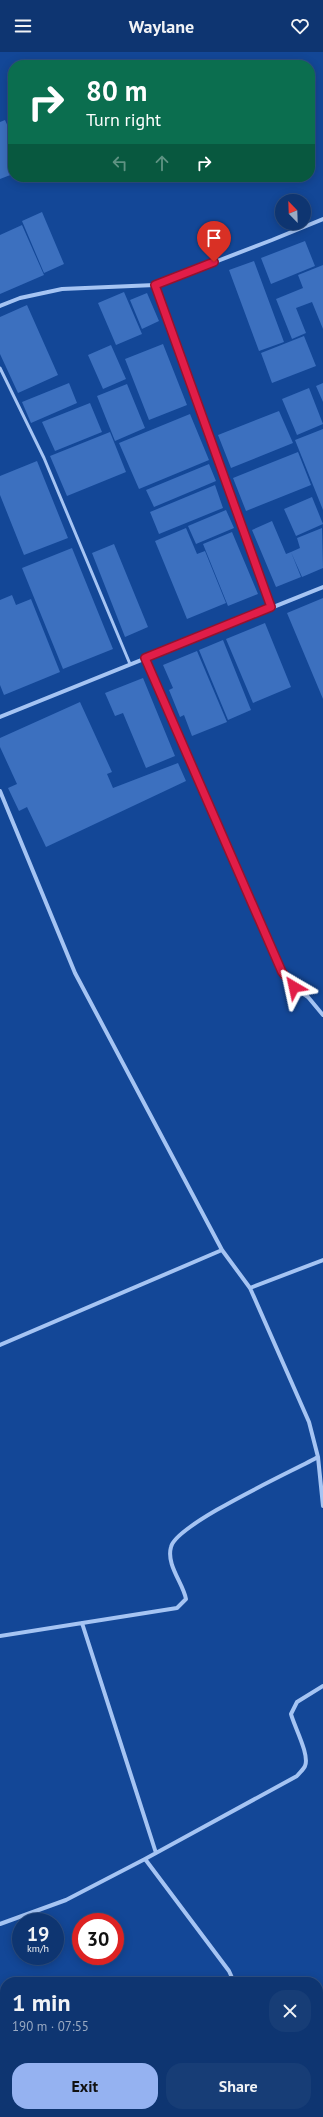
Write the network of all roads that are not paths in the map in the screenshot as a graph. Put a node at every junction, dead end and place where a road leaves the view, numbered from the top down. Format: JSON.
{"nodes":[{"id":1,"x":323,"y":219,"type":"edge"},
{"id":2,"x":155,"y":285,"type":"junction"},
{"id":3,"x":0,"y":306,"type":"edge"},
{"id":4,"x":0,"y":368,"type":"edge"},
{"id":5,"x":323,"y":587,"type":"edge"},
{"id":6,"x":271,"y":607,"type":"junction"},
{"id":7,"x":145,"y":658,"type":"junction"},
{"id":8,"x":130,"y":664,"type":"junction"},
{"id":9,"x":0,"y":717,"type":"edge"},
{"id":10,"x":0,"y":791,"type":"edge"},
{"id":11,"x":323,"y":1015,"type":"edge"},
{"id":12,"x":222,"y":1250,"type":"junction"},
{"id":13,"x":323,"y":1260,"type":"edge"},
{"id":14,"x":250,"y":1288,"type":"junction"},
{"id":15,"x":0,"y":1345,"type":"edge"},
{"id":16,"x":318,"y":1457,"type":"junction"},
{"id":17,"x":323,"y":1506,"type":"edge"},
{"id":18,"x":82,"y":1623,"type":"junction"},
{"id":19,"x":0,"y":1636,"type":"edge"},
{"id":20,"x":323,"y":1686,"type":"edge"},
{"id":21,"x":156,"y":1853,"type":"junction"},
{"id":22,"x":145,"y":1859,"type":"junction"},
{"id":23,"x":0,"y":1924,"type":"edge"},
{"id":24,"x":231,"y":1977,"type":"edge"}],
"edges":[{"from":1,"to":2,"type":"street"},
{"from":2,"to":3,"type":"street"},
{"from":2,"to":6,"type":"lane"},
{"from":4,"to":8,"type":"lane"},
{"from":5,"to":6,"type":"street"},
{"from":6,"to":7,"type":"street"},
{"from":7,"to":8,"type":"street"},
{"from":7,"to":11,"type":"street"},
{"from":8,"to":9,"type":"street"},
{"from":10,"to":12,"type":"street"},
{"from":12,"to":14,"type":"street"},
{"from":12,"to":15,"type":"street"},
{"from":13,"to":14,"type":"street"},
{"from":14,"to":16,"type":"street"},
{"from":16,"to":17,"type":"street"},
{"from":16,"to":18,"type":"street"},
{"from":18,"to":19,"type":"street"},
{"from":18,"to":21,"type":"street"},
{"from":20,"to":21,"type":"street"},
{"from":21,"to":22,"type":"street"},
{"from":22,"to":23,"type":"street"},
{"from":22,"to":24,"type":"street"}]}
